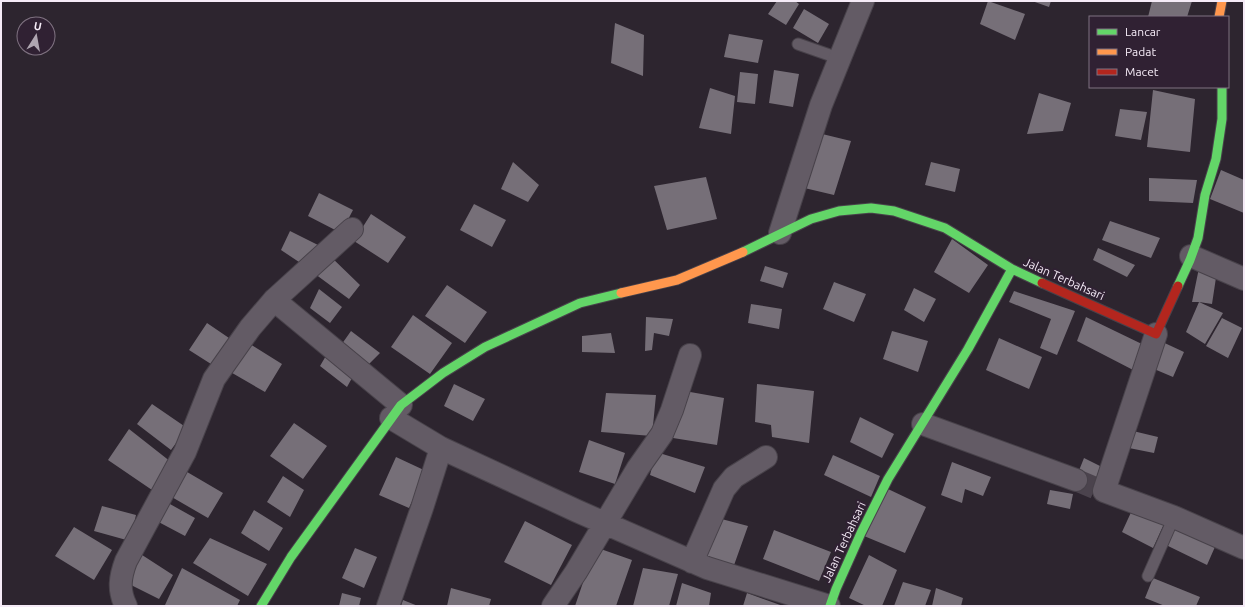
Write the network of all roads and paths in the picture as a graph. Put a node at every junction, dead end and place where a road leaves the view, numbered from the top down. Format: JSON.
{"nodes":[{"id":1,"x":863,"y":1,"type":"edge"},
{"id":2,"x":1222,"y":1,"type":"edge"},
{"id":3,"x":1219,"y":16,"type":"edge"},
{"id":4,"x":798,"y":44,"type":"dead end"},
{"id":5,"x":838,"y":58,"type":"junction"},
{"id":6,"x":1222,"y":88,"type":"edge"},
{"id":7,"x":352,"y":229,"type":"dead end"},
{"id":8,"x":780,"y":233,"type":"junction"},
{"id":9,"x":1192,"y":256,"type":"junction"},
{"id":10,"x":1012,"y":268,"type":"junction"},
{"id":11,"x":1244,"y":279,"type":"edge"},
{"id":12,"x":274,"y":300,"type":"junction"},
{"id":13,"x":1156,"y":334,"type":"junction"},
{"id":14,"x":690,"y":355,"type":"dead end"},
{"id":15,"x":396,"y":412,"type":"junction"},
{"id":16,"x":923,"y":424,"type":"junction"},
{"id":17,"x":441,"y":448,"type":"junction"},
{"id":18,"x":766,"y":457,"type":"dead end"},
{"id":19,"x":1092,"y":486,"type":"junction"},
{"id":20,"x":1174,"y":517,"type":"junction"},
{"id":21,"x":605,"y":524,"type":"junction"},
{"id":22,"x":1244,"y":548,"type":"edge"},
{"id":23,"x":692,"y":562,"type":"junction"},
{"id":24,"x":1148,"y":576,"type":"dead end"},
{"id":25,"x":126,"y":606,"type":"edge"},
{"id":26,"x":261,"y":606,"type":"edge"},
{"id":27,"x":388,"y":606,"type":"edge"},
{"id":28,"x":553,"y":606,"type":"edge"},
{"id":29,"x":830,"y":606,"type":"edge"}],
"edges":[{"from":1,"to":5,"type":"street"},
{"from":2,"to":3,"type":"street"},
{"from":4,"to":5,"type":"lane"},
{"from":5,"to":8,"type":"street"},
{"from":6,"to":9,"type":"street"},
{"from":7,"to":12,"type":"street"},
{"from":8,"to":10,"type":"street"},
{"from":8,"to":15,"type":"street"},
{"from":9,"to":11,"type":"street"},
{"from":9,"to":13,"type":"street"},
{"from":10,"to":13,"type":"street","name":"Jalan Terbahsari"},
{"from":10,"to":16,"type":"street","name":"Jalan Terbahsari"},
{"from":12,"to":15,"type":"street"},
{"from":12,"to":25,"type":"street"},
{"from":13,"to":19,"type":"street"},
{"from":14,"to":21,"type":"street"},
{"from":15,"to":17,"type":"street"},
{"from":15,"to":26,"type":"street"},
{"from":16,"to":19,"type":"street"},
{"from":16,"to":29,"type":"street","name":"Jalan Terbahsari"},
{"from":17,"to":21,"type":"street"},
{"from":17,"to":27,"type":"street"},
{"from":18,"to":23,"type":"street"},
{"from":19,"to":20,"type":"street"},
{"from":20,"to":22,"type":"street"},
{"from":20,"to":24,"type":"lane"},
{"from":21,"to":23,"type":"street"},
{"from":21,"to":28,"type":"street"},
{"from":23,"to":29,"type":"street"}]}
